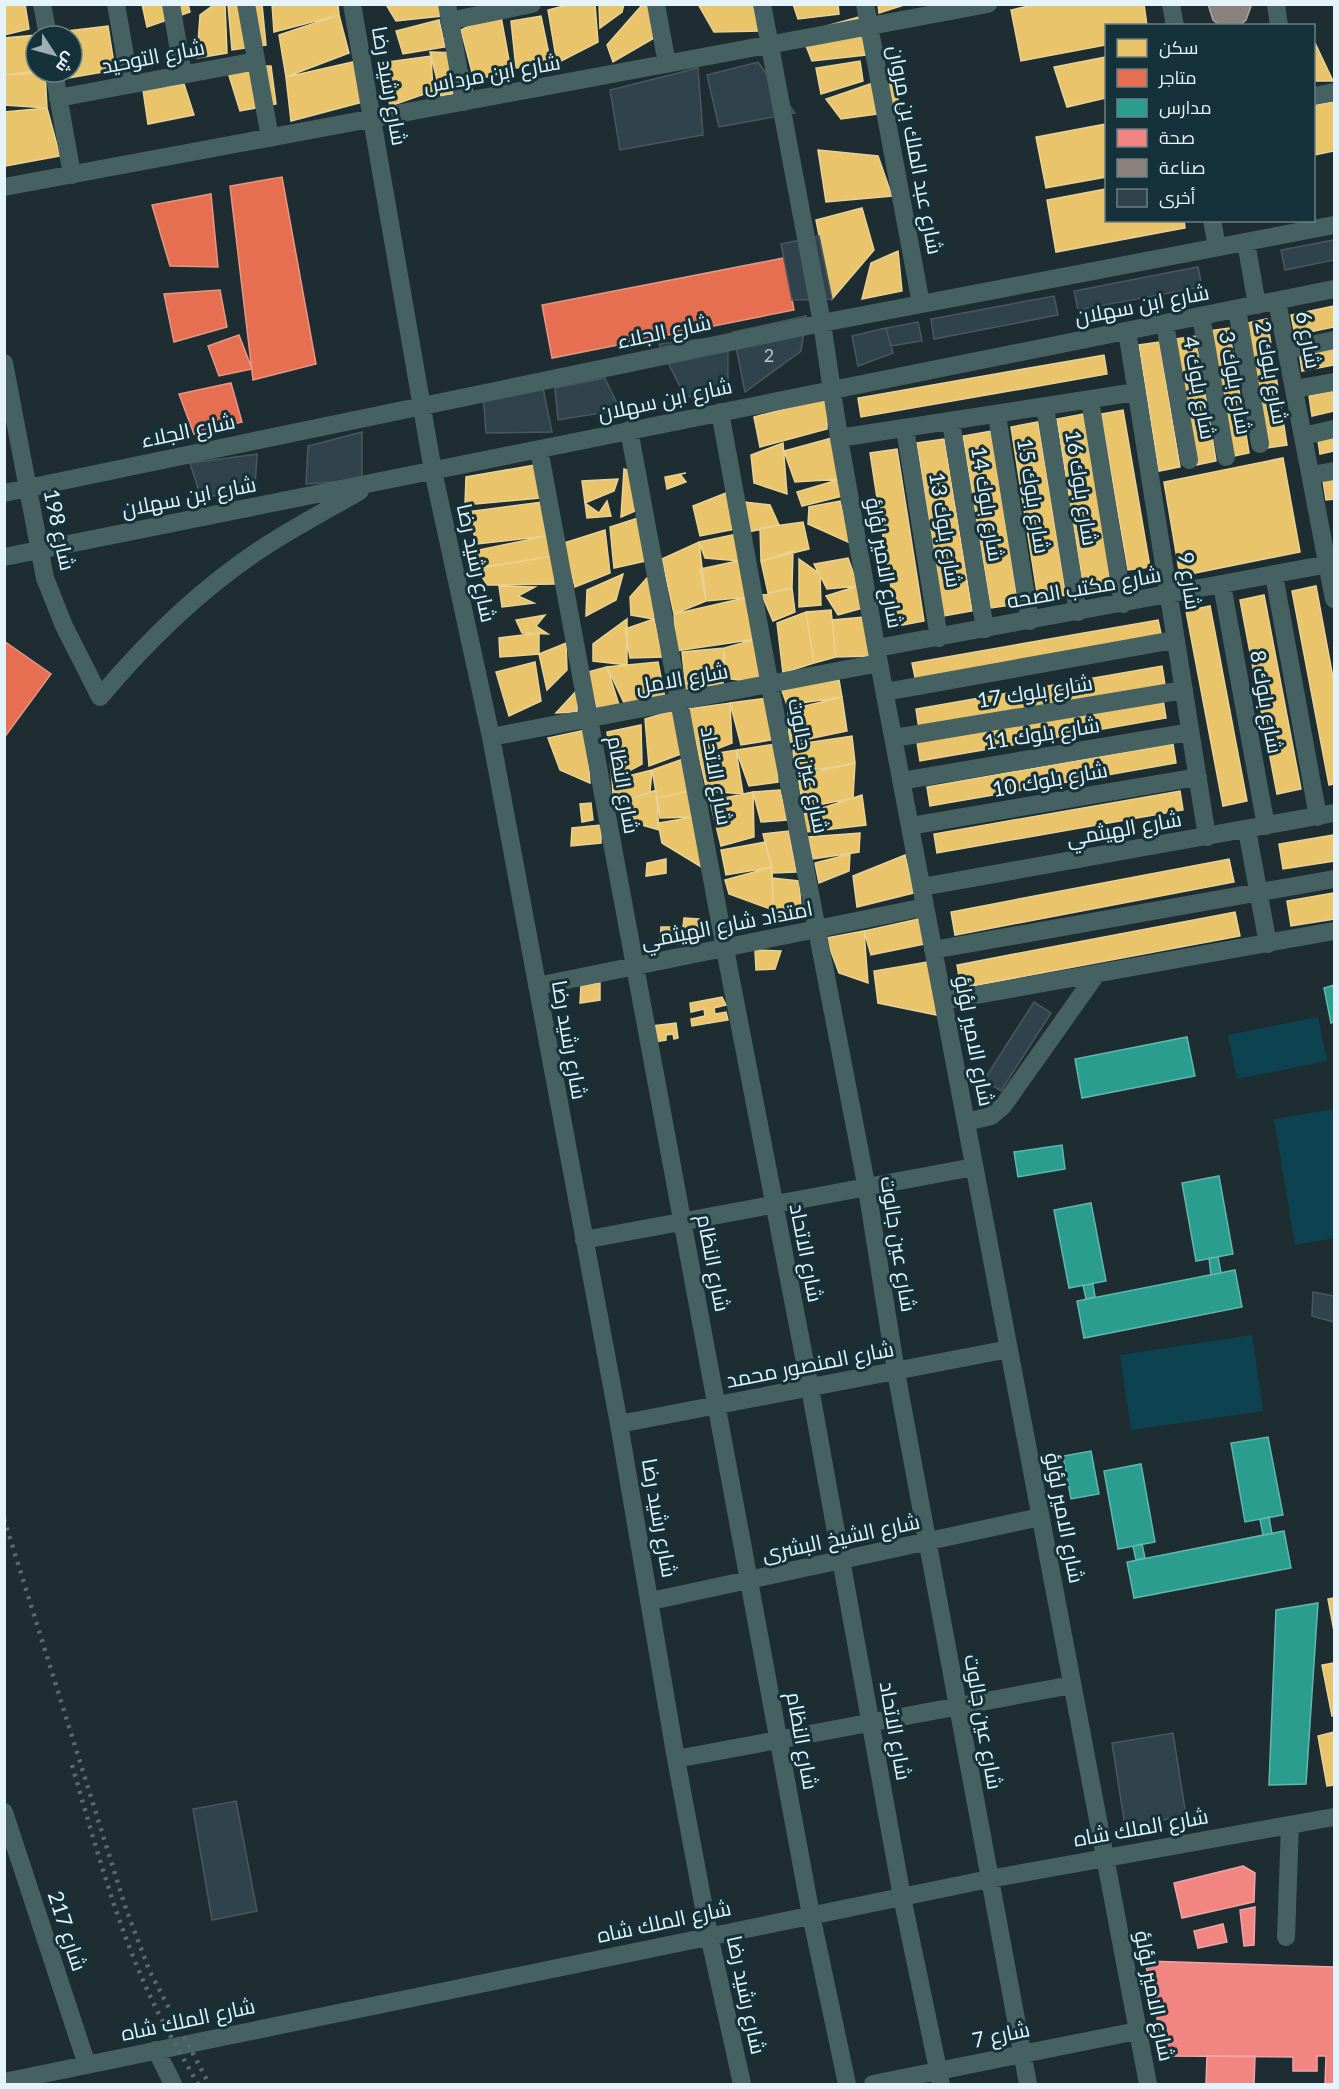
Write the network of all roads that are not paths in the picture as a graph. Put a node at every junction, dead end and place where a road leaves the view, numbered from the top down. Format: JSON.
{"nodes":[{"id":1,"x":42,"y":4,"type":"edge"},
{"id":2,"x":116,"y":4,"type":"edge"},
{"id":3,"x":171,"y":4,"type":"edge"},
{"id":4,"x":246,"y":4,"type":"edge"},
{"id":5,"x":352,"y":4,"type":"edge"},
{"id":6,"x":532,"y":4,"type":"edge"},
{"id":7,"x":656,"y":4,"type":"edge"},
{"id":8,"x":762,"y":4,"type":"edge"},
{"id":9,"x":865,"y":4,"type":"edge"},
{"id":10,"x":988,"y":4,"type":"edge"},
{"id":11,"x":1171,"y":4,"type":"edge"},
{"id":12,"x":1276,"y":4,"type":"edge"},
{"id":13,"x":967,"y":6,"type":"edge"},
{"id":14,"x":448,"y":13,"type":"edge"},
{"id":15,"x":46,"y":24,"type":"edge"},
{"id":16,"x":1175,"y":24,"type":"edge"},
{"id":17,"x":1279,"y":24,"type":"edge"},
{"id":18,"x":869,"y":27,"type":"junction"},
{"id":19,"x":770,"y":45,"type":"junction"},
{"id":20,"x":256,"y":61,"type":"junction"},
{"id":21,"x":667,"y":64,"type":"junction"},
{"id":22,"x":183,"y":74,"type":"junction"},
{"id":23,"x":56,"y":84,"type":"edge"},
{"id":24,"x":130,"y":84,"type":"junction"},
{"id":25,"x":1335,"y":92,"type":"edge"},
{"id":26,"x":1315,"y":96,"type":"edge"},
{"id":27,"x":58,"y":98,"type":"junction"},
{"id":28,"x":464,"y":102,"type":"junction"},
{"id":29,"x":372,"y":118,"type":"junction"},
{"id":30,"x":270,"y":138,"type":"junction"},
{"id":31,"x":72,"y":175,"type":"junction"},
{"id":32,"x":4,"y":188,"type":"edge"},
{"id":33,"x":1315,"y":221,"type":"edge"},
{"id":34,"x":1212,"y":222,"type":"edge"},
{"id":35,"x":1312,"y":222,"type":"edge"},
{"id":36,"x":1335,"y":225,"type":"edge"},
{"id":37,"x":1246,"y":242,"type":"junction"},
{"id":38,"x":1217,"y":247,"type":"junction"},
{"id":39,"x":1335,"y":289,"type":"edge"},
{"id":40,"x":1277,"y":301,"type":"junction"},
{"id":41,"x":921,"y":304,"type":"junction"},
{"id":42,"x":1257,"y":305,"type":"junction"},
{"id":43,"x":1237,"y":309,"type":"junction"},
{"id":44,"x":1201,"y":316,"type":"junction"},
{"id":45,"x":822,"y":322,"type":"junction"},
{"id":46,"x":1165,"y":324,"type":"junction"},
{"id":47,"x":1126,"y":331,"type":"junction"},
{"id":48,"x":1335,"y":340,"type":"edge"},
{"id":49,"x":1287,"y":350,"type":"junction"},
{"id":50,"x":4,"y":363,"type":"edge"},
{"id":51,"x":1335,"y":382,"type":"edge"},
{"id":52,"x":1294,"y":389,"type":"junction"},
{"id":53,"x":832,"y":390,"type":"junction"},
{"id":54,"x":1136,"y":392,"type":"junction"},
{"id":55,"x":1090,"y":400,"type":"junction"},
{"id":56,"x":421,"y":406,"type":"junction"},
{"id":57,"x":1045,"y":407,"type":"junction"},
{"id":58,"x":720,"y":412,"type":"junction"},
{"id":59,"x":997,"y":414,"type":"junction"},
{"id":60,"x":951,"y":422,"type":"junction"},
{"id":61,"x":905,"y":429,"type":"junction"},
{"id":62,"x":1335,"y":429,"type":"edge"},
{"id":63,"x":629,"y":430,"type":"junction"},
{"id":64,"x":1303,"y":436,"type":"junction"},
{"id":65,"x":839,"y":438,"type":"junction"},
{"id":66,"x":1260,"y":444,"type":"dead end"},
{"id":67,"x":539,"y":449,"type":"junction"},
{"id":68,"x":1226,"y":457,"type":"dead end"},
{"id":69,"x":1189,"y":460,"type":"dead end"},
{"id":70,"x":433,"y":471,"type":"junction"},
{"id":71,"x":1335,"y":471,"type":"edge"},
{"id":72,"x":1311,"y":476,"type":"junction"},
{"id":73,"x":373,"y":484,"type":"junction"},
{"id":74,"x":27,"y":488,"type":"junction"},
{"id":75,"x":4,"y":493,"type":"edge"},
{"id":76,"x":1327,"y":517,"type":"edge"},
{"id":77,"x":38,"y":550,"type":"junction"},
{"id":78,"x":4,"y":557,"type":"edge"},
{"id":79,"x":1331,"y":564,"type":"edge"},
{"id":80,"x":1274,"y":575,"type":"junction"},
{"id":81,"x":1222,"y":585,"type":"junction"},
{"id":82,"x":1168,"y":595,"type":"junction"},
{"id":83,"x":1335,"y":599,"type":"edge"},
{"id":84,"x":1123,"y":604,"type":"junction"},
{"id":85,"x":1078,"y":612,"type":"junction"},
{"id":86,"x":1030,"y":621,"type":"junction"},
{"id":87,"x":985,"y":629,"type":"junction"},
{"id":88,"x":939,"y":638,"type":"junction"},
{"id":89,"x":1174,"y":640,"type":"junction"},
{"id":90,"x":878,"y":656,"type":"junction"},
{"id":91,"x":770,"y":686,"type":"junction"},
{"id":92,"x":1184,"y":690,"type":"junction"},
{"id":93,"x":885,"y":692,"type":"junction"},
{"id":94,"x":680,"y":702,"type":"junction"},
{"id":95,"x":588,"y":719,"type":"junction"},
{"id":96,"x":1190,"y":732,"type":"junction"},
{"id":97,"x":491,"y":737,"type":"junction"},
{"id":98,"x":894,"y":738,"type":"junction"},
{"id":99,"x":1198,"y":777,"type":"junction"},
{"id":100,"x":902,"y":780,"type":"junction"},
{"id":101,"x":1326,"y":815,"type":"edge"},
{"id":102,"x":910,"y":826,"type":"junction"},
{"id":103,"x":1266,"y":826,"type":"junction"},
{"id":104,"x":1247,"y":830,"type":"junction"},
{"id":105,"x":1207,"y":837,"type":"junction"},
{"id":106,"x":1335,"y":879,"type":"edge"},
{"id":107,"x":922,"y":887,"type":"junction"},
{"id":108,"x":1258,"y":893,"type":"junction"},
{"id":109,"x":926,"y":907,"type":"junction"},
{"id":110,"x":816,"y":931,"type":"junction"},
{"id":111,"x":1335,"y":931,"type":"edge"},
{"id":112,"x":1268,"y":944,"type":"junction"},
{"id":113,"x":724,"y":949,"type":"junction"},
{"id":114,"x":933,"y":950,"type":"junction"},
{"id":115,"x":634,"y":967,"type":"junction"},
{"id":116,"x":1095,"y":976,"type":"junction"},
{"id":117,"x":537,"y":986,"type":"junction"},
{"id":118,"x":943,"y":1001,"type":"junction"},
{"id":119,"x":966,"y":1122,"type":"junction"},
{"id":120,"x":975,"y":1167,"type":"junction"},
{"id":121,"x":867,"y":1189,"type":"junction"},
{"id":122,"x":773,"y":1206,"type":"junction"},
{"id":123,"x":682,"y":1222,"type":"junction"},
{"id":124,"x":584,"y":1240,"type":"junction"},
{"id":125,"x":1009,"y":1349,"type":"junction"},
{"id":126,"x":896,"y":1372,"type":"junction"},
{"id":127,"x":810,"y":1388,"type":"junction"},
{"id":128,"x":717,"y":1406,"type":"junction"},
{"id":129,"x":619,"y":1424,"type":"junction"},
{"id":130,"x":1040,"y":1517,"type":"junction"},
{"id":131,"x":928,"y":1543,"type":"junction"},
{"id":132,"x":840,"y":1561,"type":"junction"},
{"id":133,"x":749,"y":1580,"type":"junction"},
{"id":134,"x":651,"y":1601,"type":"junction"},
{"id":135,"x":1072,"y":1685,"type":"junction"},
{"id":136,"x":957,"y":1708,"type":"junction"},
{"id":137,"x":870,"y":1724,"type":"junction"},
{"id":138,"x":779,"y":1740,"type":"junction"},
{"id":139,"x":676,"y":1759,"type":"junction"},
{"id":140,"x":4,"y":1812,"type":"edge"},
{"id":141,"x":1335,"y":1816,"type":"edge"},
{"id":142,"x":1290,"y":1825,"type":"junction"},
{"id":143,"x":1104,"y":1856,"type":"junction"},
{"id":144,"x":989,"y":1879,"type":"junction"},
{"id":145,"x":902,"y":1897,"type":"junction"},
{"id":146,"x":811,"y":1915,"type":"junction"},
{"id":147,"x":709,"y":1935,"type":"junction"},
{"id":148,"x":1286,"y":1937,"type":"dead end"},
{"id":149,"x":1137,"y":2031,"type":"junction"},
{"id":150,"x":156,"y":2050,"type":"junction"},
{"id":151,"x":1022,"y":2053,"type":"junction"},
{"id":152,"x":87,"y":2065,"type":"junction"},
{"id":153,"x":940,"y":2078,"type":"edge"},
{"id":154,"x":4,"y":2082,"type":"edge"},
{"id":155,"x":173,"y":2085,"type":"edge"},
{"id":156,"x":742,"y":2085,"type":"edge"},
{"id":157,"x":847,"y":2085,"type":"edge"},
{"id":158,"x":873,"y":2085,"type":"edge"},
{"id":159,"x":1028,"y":2085,"type":"edge"},
{"id":160,"x":1148,"y":2085,"type":"edge"}],
"edges":[{"from":1,"to":15,"type":"street"},
{"from":2,"to":24,"type":"street"},
{"from":3,"to":22,"type":"street"},
{"from":4,"to":20,"type":"street"},
{"from":5,"to":29,"type":"street","name":"شارع رشيد رضا"},
{"from":6,"to":14,"type":"street"},
{"from":7,"to":21,"type":"street"},
{"from":8,"to":19,"type":"street","name":"شارع الامير لؤلؤ"},
{"from":9,"to":18,"type":"street","name":"شارع عبد الملك بن مروان"},
{"from":10,"to":13,"type":"street","name":"شارع ابن مرداس"},
{"from":11,"to":16,"type":"street"},
{"from":12,"to":17,"type":"street"},
{"from":13,"to":18,"type":"street","name":"شارع ابن مرداس"},
{"from":14,"to":28,"type":"street"},
{"from":18,"to":19,"type":"street","name":"شارع ابن مرداس"},
{"from":18,"to":41,"type":"street","name":"شارع عبد الملك بن مروان"},
{"from":19,"to":21,"type":"street","name":"شارع ابن مرداس"},
{"from":19,"to":45,"type":"street","name":"شارع الامير لؤلؤ"},
{"from":20,"to":22,"type":"street","name":"شارع التوحيد"},
{"from":20,"to":30,"type":"street"},
{"from":21,"to":28,"type":"street","name":"شارع ابن مرداس"},
{"from":22,"to":24,"type":"street","name":"شارع التوحيد"},
{"from":23,"to":27,"type":"street"},
{"from":24,"to":27,"type":"street","name":"شارع التوحيد"},
{"from":25,"to":26,"type":"street"},
{"from":27,"to":31,"type":"street"},
{"from":28,"to":29,"type":"street","name":"شارع ابن مرداس"},
{"from":29,"to":30,"type":"street","name":"شارع ابن مرداس"},
{"from":29,"to":56,"type":"street","name":"شارع رشيد رضا"},
{"from":30,"to":31,"type":"street","name":"شارع ابن مرداس"},
{"from":31,"to":32,"type":"street","name":"شارع ابن مرداس"},
{"from":33,"to":36,"type":"street","name":"شارع الجلاء"},
{"from":34,"to":38,"type":"street"},
{"from":35,"to":37,"type":"street","name":"شارع الجلاء"},
{"from":37,"to":38,"type":"street","name":"شارع الجلاء"},
{"from":37,"to":42,"type":"street"},
{"from":38,"to":41,"type":"street","name":"شارع الجلاء"},
{"from":39,"to":40,"type":"street","name":"شارع ابن سهلان"},
{"from":40,"to":42,"type":"street","name":"شارع ابن سهلان"},
{"from":40,"to":49,"type":"street","name":"شارع 6"},
{"from":41,"to":45,"type":"street","name":"شارع الجلاء"},
{"from":42,"to":43,"type":"street","name":"شارع ابن سهلان"},
{"from":43,"to":44,"type":"street","name":"شارع ابن سهلان"},
{"from":43,"to":66,"type":"street","name":"شارع بلوك 2"},
{"from":44,"to":46,"type":"street","name":"شارع ابن سهلان"},
{"from":44,"to":68,"type":"street","name":"شارع بلوك 3"},
{"from":45,"to":53,"type":"street","name":"شارع الامير لؤلؤ"},
{"from":45,"to":56,"type":"street","name":"شارع الجلاء"},
{"from":46,"to":47,"type":"street","name":"شارع ابن سهلان"},
{"from":46,"to":69,"type":"street","name":"شارع بلوك 4"},
{"from":47,"to":53,"type":"street","name":"شارع ابن سهلان"},
{"from":47,"to":54,"type":"street","name":"شارع 9"},
{"from":48,"to":49,"type":"street"},
{"from":49,"to":52,"type":"street","name":"شارع 6"},
{"from":50,"to":74,"type":"street","name":"شارع 198"},
{"from":51,"to":52,"type":"street"},
{"from":52,"to":64,"type":"street","name":"شارع 6"},
{"from":53,"to":58,"type":"street","name":"شارع ابن سهلان"},
{"from":53,"to":65,"type":"street","name":"شارع الامير لؤلؤ"},
{"from":54,"to":55,"type":"street"},
{"from":54,"to":82,"type":"street","name":"شارع 9"},
{"from":55,"to":57,"type":"street"},
{"from":55,"to":84,"type":"street"},
{"from":56,"to":70,"type":"street","name":"شارع رشيد رضا"},
{"from":56,"to":74,"type":"street","name":"شارع الجلاء"},
{"from":57,"to":59,"type":"street"},
{"from":57,"to":85,"type":"street","name":"شارع بلوك 16"},
{"from":58,"to":63,"type":"street","name":"شارع ابن سهلان"},
{"from":58,"to":91,"type":"street","name":"شارع عين جالوت"},
{"from":59,"to":60,"type":"street"},
{"from":59,"to":86,"type":"street","name":"شارع بلوك 15"},
{"from":60,"to":61,"type":"street"},
{"from":60,"to":87,"type":"street","name":"شارع بلوك 14"},
{"from":61,"to":65,"type":"street"},
{"from":61,"to":88,"type":"street","name":"شارع بلوك 13"},
{"from":62,"to":64,"type":"street"},
{"from":63,"to":67,"type":"street","name":"شارع ابن سهلان"},
{"from":63,"to":94,"type":"street","name":"شارع الاتحاد"},
{"from":64,"to":72,"type":"street","name":"شارع 6"},
{"from":65,"to":90,"type":"street","name":"شارع الامير لؤلؤ"},
{"from":67,"to":70,"type":"street","name":"شارع ابن سهلان"},
{"from":67,"to":95,"type":"street","name":"شارع النظام"},
{"from":70,"to":73,"type":"street","name":"شارع ابن سهلان"},
{"from":70,"to":97,"type":"street","name":"شارع رشيد رضا"},
{"from":71,"to":72,"type":"street"},
{"from":72,"to":76,"type":"street","name":"شارع 6"},
{"from":73,"to":77,"type":"street","name":"شارع ابن سهلان"},
{"from":73,"to":77,"type":"street","name":"شارع 198"},
{"from":74,"to":75,"type":"street","name":"شارع الجلاء"},
{"from":74,"to":77,"type":"street","name":"شارع 198"},
{"from":76,"to":79,"type":"street","name":"شارع 6"},
{"from":77,"to":78,"type":"street","name":"شارع ابن سهلان"},
{"from":79,"to":80,"type":"street","name":"شارع مكتب الصحه"},
{"from":79,"to":83,"type":"street","name":"شارع 6"},
{"from":80,"to":81,"type":"street","name":"شارع مكتب الصحه"},
{"from":80,"to":101,"type":"street"},
{"from":81,"to":82,"type":"street","name":"شارع مكتب الصحه"},
{"from":81,"to":103,"type":"street","name":"شارع بلوك 8"},
{"from":82,"to":84,"type":"street","name":"شارع مكتب الصحه"},
{"from":82,"to":89,"type":"street","name":"شارع 9"},
{"from":84,"to":85,"type":"street","name":"شارع مكتب الصحه"},
{"from":85,"to":86,"type":"street","name":"شارع مكتب الصحه"},
{"from":86,"to":87,"type":"street","name":"شارع مكتب الصحه"},
{"from":87,"to":88,"type":"street","name":"شارع مكتب الصحه"},
{"from":88,"to":90,"type":"street","name":"شارع مكتب الصحه"},
{"from":89,"to":92,"type":"street","name":"شارع 9"},
{"from":89,"to":93,"type":"street"},
{"from":90,"to":91,"type":"street","name":"شارع الامل"},
{"from":90,"to":93,"type":"street","name":"شارع الامير لؤلؤ"},
{"from":91,"to":94,"type":"street","name":"شارع الامل"},
{"from":91,"to":110,"type":"street","name":"شارع عين جالوت"},
{"from":92,"to":96,"type":"street","name":"شارع 9"},
{"from":92,"to":98,"type":"street","name":"شارع بلوك 17"},
{"from":93,"to":98,"type":"street","name":"شارع الامير لؤلؤ"},
{"from":94,"to":95,"type":"street","name":"شارع الامل"},
{"from":94,"to":113,"type":"street","name":"شارع الاتحاد"},
{"from":95,"to":97,"type":"street","name":"شارع الامل"},
{"from":95,"to":115,"type":"street","name":"شارع النظام"},
{"from":96,"to":99,"type":"street","name":"شارع 9"},
{"from":96,"to":100,"type":"street","name":"شارع بلوك 11"},
{"from":97,"to":117,"type":"street","name":"شارع رشيد رضا"},
{"from":98,"to":100,"type":"street","name":"شارع الامير لؤلؤ"},
{"from":99,"to":102,"type":"street","name":"شارع بلوك 10"},
{"from":99,"to":105,"type":"street","name":"شارع 9"},
{"from":100,"to":102,"type":"street","name":"شارع الامير لؤلؤ"},
{"from":101,"to":103,"type":"street","name":"شارع الهيثمي"},
{"from":102,"to":107,"type":"street","name":"شارع الامير لؤلؤ"},
{"from":103,"to":104,"type":"street","name":"شارع الهيثمي"},
{"from":104,"to":105,"type":"street","name":"شارع الهيثمي"},
{"from":104,"to":108,"type":"street"},
{"from":105,"to":107,"type":"street","name":"شارع الهيثمي"},
{"from":106,"to":108,"type":"street"},
{"from":107,"to":109,"type":"street","name":"شارع الامير لؤلؤ"},
{"from":108,"to":112,"type":"street"},
{"from":108,"to":114,"type":"street"},
{"from":109,"to":110,"type":"street","name":"امتداد شارع الهيثمي"},
{"from":109,"to":114,"type":"street","name":"شارع الامير لؤلؤ"},
{"from":110,"to":113,"type":"street","name":"امتداد شارع الهيثمي"},
{"from":110,"to":121,"type":"street","name":"شارع عين جالوت"},
{"from":111,"to":112,"type":"street"},
{"from":112,"to":116,"type":"street"},
{"from":113,"to":115,"type":"street","name":"امتداد شارع الهيثمي"},
{"from":113,"to":122,"type":"street","name":"شارع الاتحاد"},
{"from":114,"to":118,"type":"street","name":"شارع الامير لؤلؤ"},
{"from":115,"to":117,"type":"street","name":"امتداد شارع الهيثمي"},
{"from":115,"to":123,"type":"street","name":"شارع النظام"},
{"from":116,"to":118,"type":"street"},
{"from":116,"to":119,"type":"street"},
{"from":117,"to":124,"type":"street","name":"شارع رشيد رضا"},
{"from":118,"to":119,"type":"street","name":"شارع الامير لؤلؤ"},
{"from":119,"to":120,"type":"street","name":"شارع الامير لؤلؤ"},
{"from":120,"to":121,"type":"street"},
{"from":120,"to":125,"type":"street","name":"شارع الامير لؤلؤ"},
{"from":121,"to":122,"type":"street"},
{"from":121,"to":126,"type":"street","name":"شارع عين جالوت"},
{"from":122,"to":123,"type":"street"},
{"from":122,"to":127,"type":"street","name":"شارع الاتحاد"},
{"from":123,"to":124,"type":"street"},
{"from":123,"to":128,"type":"street","name":"شارع النظام"},
{"from":124,"to":129,"type":"street","name":"شارع رشيد رضا"},
{"from":125,"to":126,"type":"street","name":"شارع المنصور محمد"},
{"from":125,"to":130,"type":"street","name":"شارع الامير لؤلؤ"},
{"from":126,"to":127,"type":"street","name":"شارع المنصور محمد"},
{"from":126,"to":131,"type":"street","name":"شارع عين جالوت"},
{"from":127,"to":128,"type":"street","name":"شارع المنصور محمد"},
{"from":127,"to":132,"type":"street","name":"شارع الاتحاد"},
{"from":128,"to":129,"type":"street","name":"شارع المنصور محمد"},
{"from":128,"to":133,"type":"street","name":"شارع النظام"},
{"from":129,"to":134,"type":"street","name":"شارع رشيد رضا"},
{"from":130,"to":131,"type":"street","name":"شارع الشيخ البشرى"},
{"from":130,"to":135,"type":"street","name":"شارع الامير لؤلؤ"},
{"from":131,"to":132,"type":"street","name":"شارع الشيخ البشرى"},
{"from":131,"to":136,"type":"street","name":"شارع عين جالوت"},
{"from":132,"to":133,"type":"street","name":"شارع الشيخ البشرى"},
{"from":132,"to":137,"type":"street","name":"شارع الاتحاد"},
{"from":133,"to":134,"type":"street","name":"شارع الشيخ البشرى"},
{"from":133,"to":138,"type":"street","name":"شارع النظام"},
{"from":134,"to":139,"type":"street","name":"شارع رشيد رضا"},
{"from":135,"to":136,"type":"street"},
{"from":135,"to":143,"type":"street","name":"شارع الامير لؤلؤ"},
{"from":136,"to":137,"type":"street"},
{"from":136,"to":144,"type":"street","name":"شارع عين جالوت"},
{"from":137,"to":138,"type":"street"},
{"from":137,"to":145,"type":"street","name":"شارع الاتحاد"},
{"from":138,"to":139,"type":"street"},
{"from":138,"to":146,"type":"street","name":"شارع النظام"},
{"from":139,"to":147,"type":"street","name":"شارع رشيد رضا"},
{"from":140,"to":152,"type":"street","name":"شارع 217"},
{"from":141,"to":142,"type":"street","name":"شارع الملك شاه"},
{"from":142,"to":143,"type":"street","name":"شارع الملك شاه"},
{"from":142,"to":148,"type":"street"},
{"from":143,"to":144,"type":"street","name":"شارع الملك شاه"},
{"from":143,"to":149,"type":"street","name":"شارع الامير لؤلؤ"},
{"from":144,"to":145,"type":"street","name":"شارع الملك شاه"},
{"from":144,"to":151,"type":"street","name":"شارع عين جالوت"},
{"from":145,"to":146,"type":"street","name":"شارع الملك شاه"},
{"from":145,"to":153,"type":"street","name":"شارع الاتحاد"},
{"from":146,"to":147,"type":"street","name":"شارع الملك شاه"},
{"from":146,"to":157,"type":"street","name":"شارع النظام"},
{"from":147,"to":150,"type":"street","name":"شارع الملك شاه"},
{"from":147,"to":156,"type":"street","name":"شارع رشيد رضا"},
{"from":149,"to":151,"type":"street","name":"شارع 7"},
{"from":149,"to":160,"type":"street","name":"شارع الامير لؤلؤ"},
{"from":150,"to":152,"type":"street","name":"شارع الملك شاه"},
{"from":150,"to":155,"type":"street"},
{"from":151,"to":153,"type":"street","name":"شارع 7"},
{"from":151,"to":159,"type":"street","name":"شارع عين جالوت"},
{"from":152,"to":154,"type":"street","name":"شارع الملك شاه"},
{"from":153,"to":158,"type":"street","name":"شارع 7"}]}
